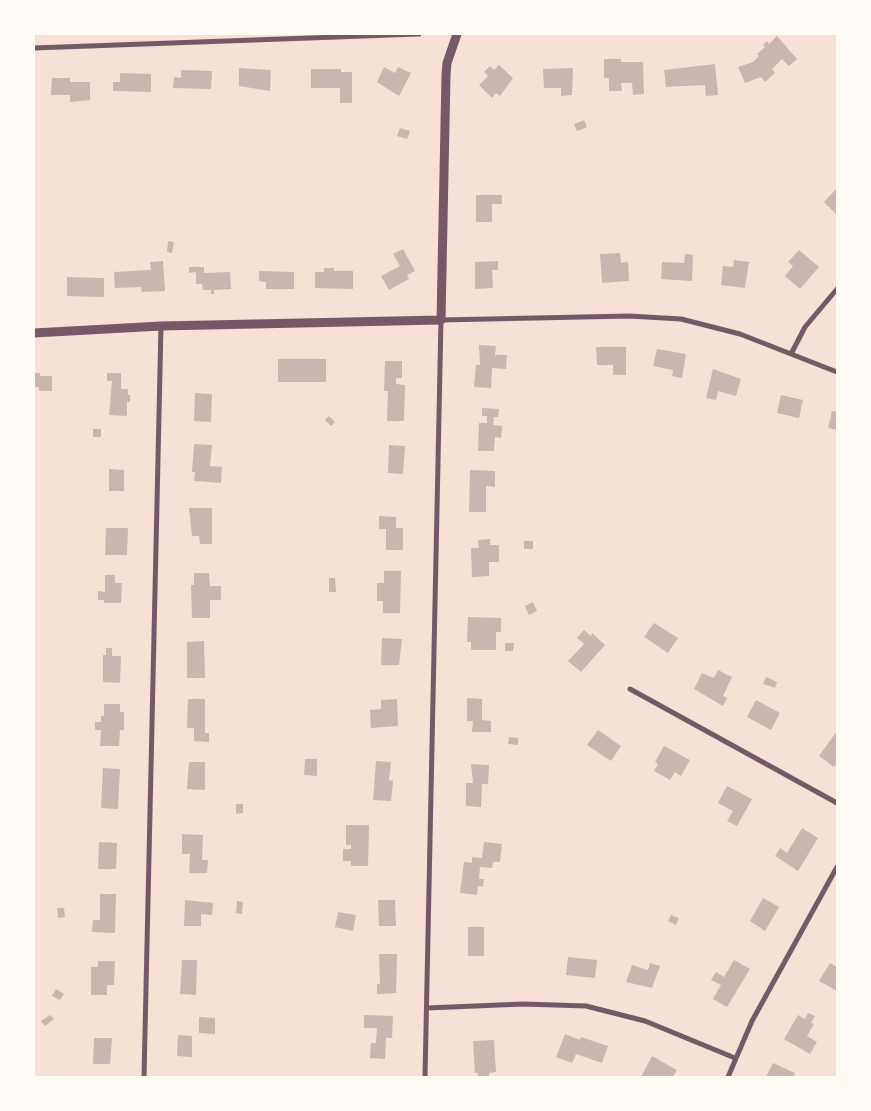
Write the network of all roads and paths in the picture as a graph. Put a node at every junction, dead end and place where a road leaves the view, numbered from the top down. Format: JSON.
{"nodes":[{"id":1,"x":419,"y":34,"type":"edge"},
{"id":2,"x":457,"y":34,"type":"edge"},
{"id":3,"x":34,"y":48,"type":"edge"},
{"id":4,"x":837,"y":289,"type":"edge"},
{"id":5,"x":442,"y":320,"type":"junction"},
{"id":6,"x":161,"y":326,"type":"junction"},
{"id":7,"x":34,"y":333,"type":"edge"},
{"id":8,"x":791,"y":354,"type":"junction"},
{"id":9,"x":837,"y":372,"type":"edge"},
{"id":10,"x":630,"y":689,"type":"dead end"},
{"id":11,"x":837,"y":803,"type":"edge"},
{"id":12,"x":837,"y":867,"type":"edge"},
{"id":13,"x":426,"y":1008,"type":"junction"},
{"id":14,"x":735,"y":1058,"type":"junction"},
{"id":15,"x":144,"y":1077,"type":"edge"},
{"id":16,"x":425,"y":1077,"type":"edge"},
{"id":17,"x":728,"y":1077,"type":"edge"}],
"edges":[{"from":1,"to":3,"type":"street"},
{"from":2,"to":5,"type":"street"},
{"from":4,"to":8,"type":"street"},
{"from":5,"to":6,"type":"street"},
{"from":5,"to":8,"type":"street"},
{"from":5,"to":13,"type":"street"},
{"from":6,"to":7,"type":"street"},
{"from":6,"to":15,"type":"street"},
{"from":8,"to":9,"type":"street"},
{"from":10,"to":11,"type":"street"},
{"from":12,"to":14,"type":"street"},
{"from":13,"to":14,"type":"street"},
{"from":13,"to":16,"type":"street"},
{"from":14,"to":17,"type":"street"}]}
